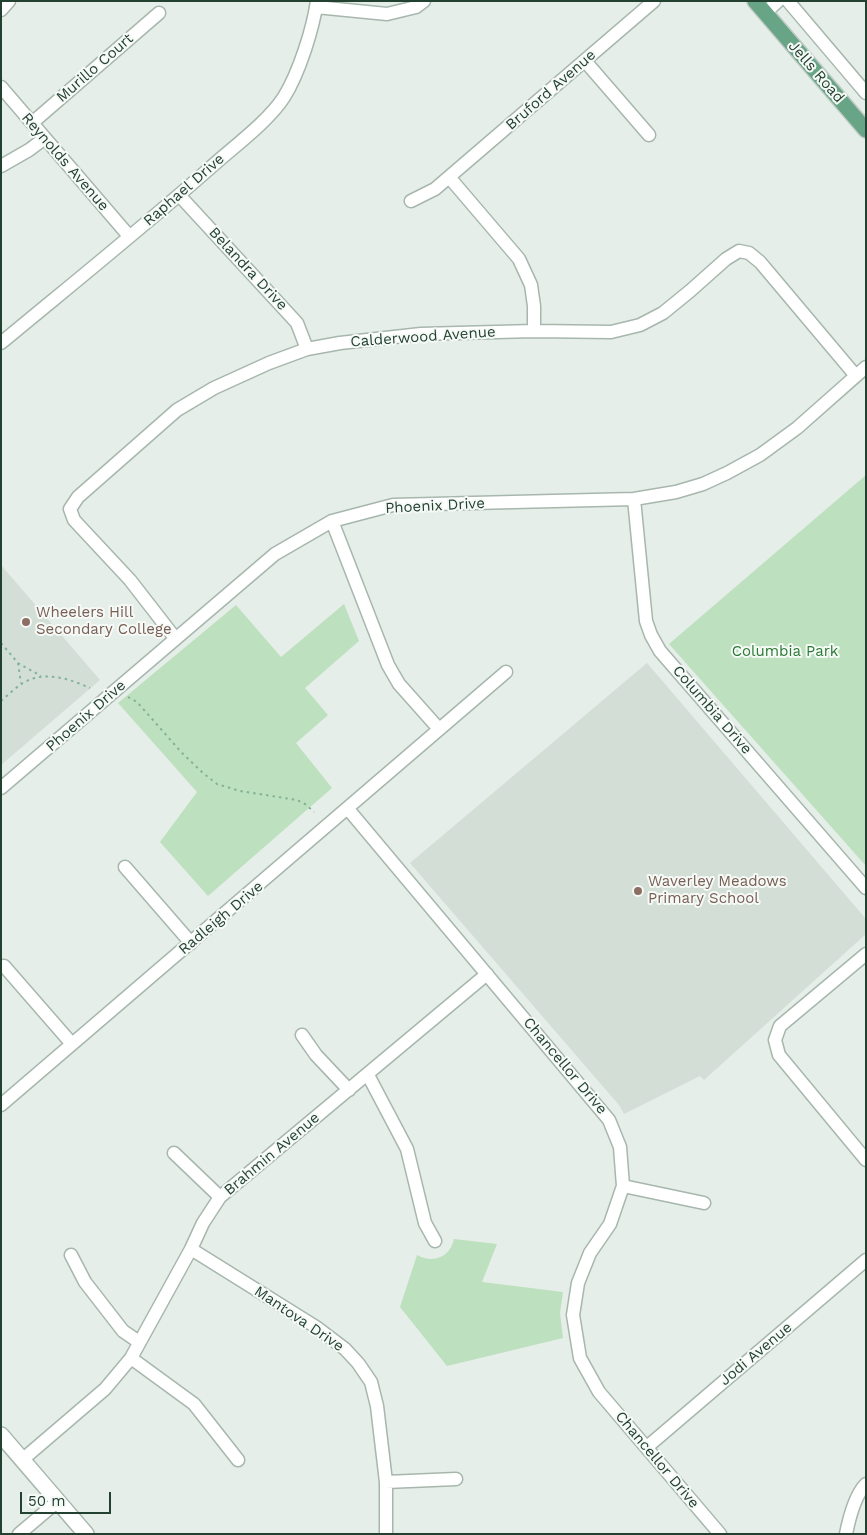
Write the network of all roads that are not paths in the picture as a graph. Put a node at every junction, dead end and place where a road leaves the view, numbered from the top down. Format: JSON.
{"nodes":[{"id":1,"x":9,"y":1,"type":"edge"},
{"id":2,"x":424,"y":1,"type":"edge"},
{"id":3,"x":654,"y":1,"type":"edge"},
{"id":4,"x":755,"y":1,"type":"edge"},
{"id":5,"x":778,"y":1,"type":"edge"},
{"id":6,"x":788,"y":1,"type":"edge"},
{"id":7,"x":316,"y":4,"type":"edge"},
{"id":8,"x":1,"y":10,"type":"edge"},
{"id":9,"x":159,"y":13,"type":"dead end"},
{"id":10,"x":765,"y":13,"type":"junction"},
{"id":11,"x":585,"y":61,"type":"junction"},
{"id":12,"x":1,"y":87,"type":"edge"},
{"id":13,"x":866,"y":93,"type":"edge"},
{"id":14,"x":32,"y":123,"type":"junction"},
{"id":15,"x":866,"y":130,"type":"edge"},
{"id":16,"x":649,"y":134,"type":"dead end"},
{"id":17,"x":45,"y":138,"type":"junction"},
{"id":18,"x":1,"y":166,"type":"edge"},
{"id":19,"x":448,"y":178,"type":"junction"},
{"id":20,"x":179,"y":194,"type":"junction"},
{"id":21,"x":411,"y":201,"type":"dead end"},
{"id":22,"x":129,"y":236,"type":"junction"},
{"id":23,"x":534,"y":331,"type":"junction"},
{"id":24,"x":1,"y":343,"type":"edge"},
{"id":25,"x":307,"y":349,"type":"junction"},
{"id":26,"x":861,"y":371,"type":"edge"},
{"id":27,"x":634,"y":499,"type":"junction"},
{"id":28,"x":332,"y":521,"type":"junction"},
{"id":29,"x":175,"y":638,"type":"junction"},
{"id":30,"x":506,"y":672,"type":"dead end"},
{"id":31,"x":439,"y":729,"type":"junction"},
{"id":32,"x":1,"y":788,"type":"edge"},
{"id":33,"x":348,"y":809,"type":"junction"},
{"id":34,"x":125,"y":867,"type":"dead end"},
{"id":35,"x":866,"y":888,"type":"edge"},
{"id":36,"x":191,"y":943,"type":"junction"},
{"id":37,"x":866,"y":954,"type":"edge"},
{"id":38,"x":4,"y":966,"type":"dead end"},
{"id":39,"x":488,"y":974,"type":"junction"},
{"id":40,"x":302,"y":1034,"type":"dead end"},
{"id":41,"x":72,"y":1044,"type":"junction"},
{"id":42,"x":368,"y":1075,"type":"junction"},
{"id":43,"x":349,"y":1090,"type":"junction"},
{"id":44,"x":1,"y":1105,"type":"edge"},
{"id":45,"x":174,"y":1153,"type":"dead end"},
{"id":46,"x":866,"y":1160,"type":"edge"},
{"id":47,"x":623,"y":1186,"type":"junction"},
{"id":48,"x":220,"y":1197,"type":"junction"},
{"id":49,"x":704,"y":1203,"type":"dead end"},
{"id":50,"x":435,"y":1241,"type":"dead end"},
{"id":51,"x":190,"y":1249,"type":"junction"},
{"id":52,"x":71,"y":1254,"type":"dead end"},
{"id":53,"x":866,"y":1260,"type":"edge"},
{"id":54,"x":139,"y":1342,"type":"junction"},
{"id":55,"x":131,"y":1358,"type":"junction"},
{"id":56,"x":1,"y":1435,"type":"edge"},
{"id":57,"x":647,"y":1447,"type":"junction"},
{"id":58,"x":22,"y":1460,"type":"junction"},
{"id":59,"x":238,"y":1460,"type":"dead end"},
{"id":60,"x":456,"y":1479,"type":"dead end"},
{"id":61,"x":386,"y":1482,"type":"junction"},
{"id":62,"x":866,"y":1484,"type":"edge"},
{"id":63,"x":58,"y":1501,"type":"junction"},
{"id":64,"x":19,"y":1534,"type":"edge"},
{"id":65,"x":86,"y":1534,"type":"edge"},
{"id":66,"x":386,"y":1534,"type":"edge"},
{"id":67,"x":720,"y":1534,"type":"edge"},
{"id":68,"x":846,"y":1534,"type":"edge"}],
"edges":[{"from":1,"to":8,"type":"street"},
{"from":2,"to":7,"type":"street"},
{"from":3,"to":11,"type":"street","name":"Bruford Avenue"},
{"from":4,"to":10,"type":"main road","name":"Jells Road"},
{"from":5,"to":10,"type":"street"},
{"from":6,"to":13,"type":"street","name":"Jells Road"},
{"from":7,"to":20,"type":"street","name":"Raphael Drive"},
{"from":9,"to":14,"type":"street","name":"Murillo Court"},
{"from":10,"to":15,"type":"main road","name":"Jells Road"},
{"from":11,"to":16,"type":"street"},
{"from":11,"to":19,"type":"street","name":"Bruford Avenue"},
{"from":12,"to":14,"type":"street","name":"Reynolds Avenue"},
{"from":14,"to":17,"type":"street","name":"Reynolds Avenue"},
{"from":17,"to":18,"type":"street"},
{"from":17,"to":22,"type":"street","name":"Reynolds Avenue"},
{"from":19,"to":21,"type":"street","name":"Bruford Avenue"},
{"from":19,"to":23,"type":"street"},
{"from":20,"to":22,"type":"street","name":"Raphael Drive"},
{"from":20,"to":25,"type":"street","name":"Belandra Drive"},
{"from":22,"to":24,"type":"street","name":"Raphael Drive"},
{"from":23,"to":25,"type":"street","name":"Calderwood Avenue"},
{"from":23,"to":26,"type":"street","name":"Calderwood Avenue"},
{"from":25,"to":29,"type":"street","name":"Calderwood Avenue"},
{"from":26,"to":27,"type":"street","name":"Phoenix Drive"},
{"from":27,"to":28,"type":"street","name":"Phoenix Drive"},
{"from":27,"to":35,"type":"street","name":"Columbia Drive"},
{"from":28,"to":29,"type":"street","name":"Phoenix Drive"},
{"from":28,"to":31,"type":"street"},
{"from":29,"to":32,"type":"street","name":"Phoenix Drive"},
{"from":30,"to":31,"type":"street","name":"Radleigh Drive"},
{"from":31,"to":33,"type":"street","name":"Radleigh Drive"},
{"from":33,"to":36,"type":"street","name":"Radleigh Drive"},
{"from":33,"to":39,"type":"street","name":"Chancellor Drive"},
{"from":34,"to":36,"type":"street"},
{"from":36,"to":41,"type":"street","name":"Radleigh Drive"},
{"from":37,"to":46,"type":"street"},
{"from":38,"to":41,"type":"street"},
{"from":39,"to":42,"type":"street","name":"Brahmin Avenue"},
{"from":39,"to":47,"type":"street","name":"Chancellor Drive"},
{"from":40,"to":43,"type":"street"},
{"from":41,"to":44,"type":"street","name":"Radleigh Drive"},
{"from":42,"to":43,"type":"street","name":"Brahmin Avenue"},
{"from":42,"to":50,"type":"street"},
{"from":43,"to":48,"type":"street","name":"Brahmin Avenue"},
{"from":45,"to":48,"type":"street"},
{"from":47,"to":49,"type":"street"},
{"from":47,"to":57,"type":"street","name":"Chancellor Drive"},
{"from":48,"to":51,"type":"street","name":"Brahmin Avenue"},
{"from":51,"to":54,"type":"street","name":"Brahmin Avenue"},
{"from":51,"to":61,"type":"street","name":"Mantova Drive"},
{"from":52,"to":54,"type":"street"},
{"from":53,"to":57,"type":"street","name":"Jodi Avenue"},
{"from":54,"to":55,"type":"street","name":"Brahmin Avenue"},
{"from":55,"to":58,"type":"street","name":"Brahmin Avenue"},
{"from":55,"to":59,"type":"street"},
{"from":56,"to":58,"type":"street"},
{"from":57,"to":67,"type":"street","name":"Chancellor Drive"},
{"from":58,"to":63,"type":"street"},
{"from":60,"to":61,"type":"street"},
{"from":61,"to":66,"type":"street","name":"Mantova Drive"},
{"from":62,"to":68,"type":"street"},
{"from":63,"to":64,"type":"street"},
{"from":63,"to":65,"type":"street"}]}
